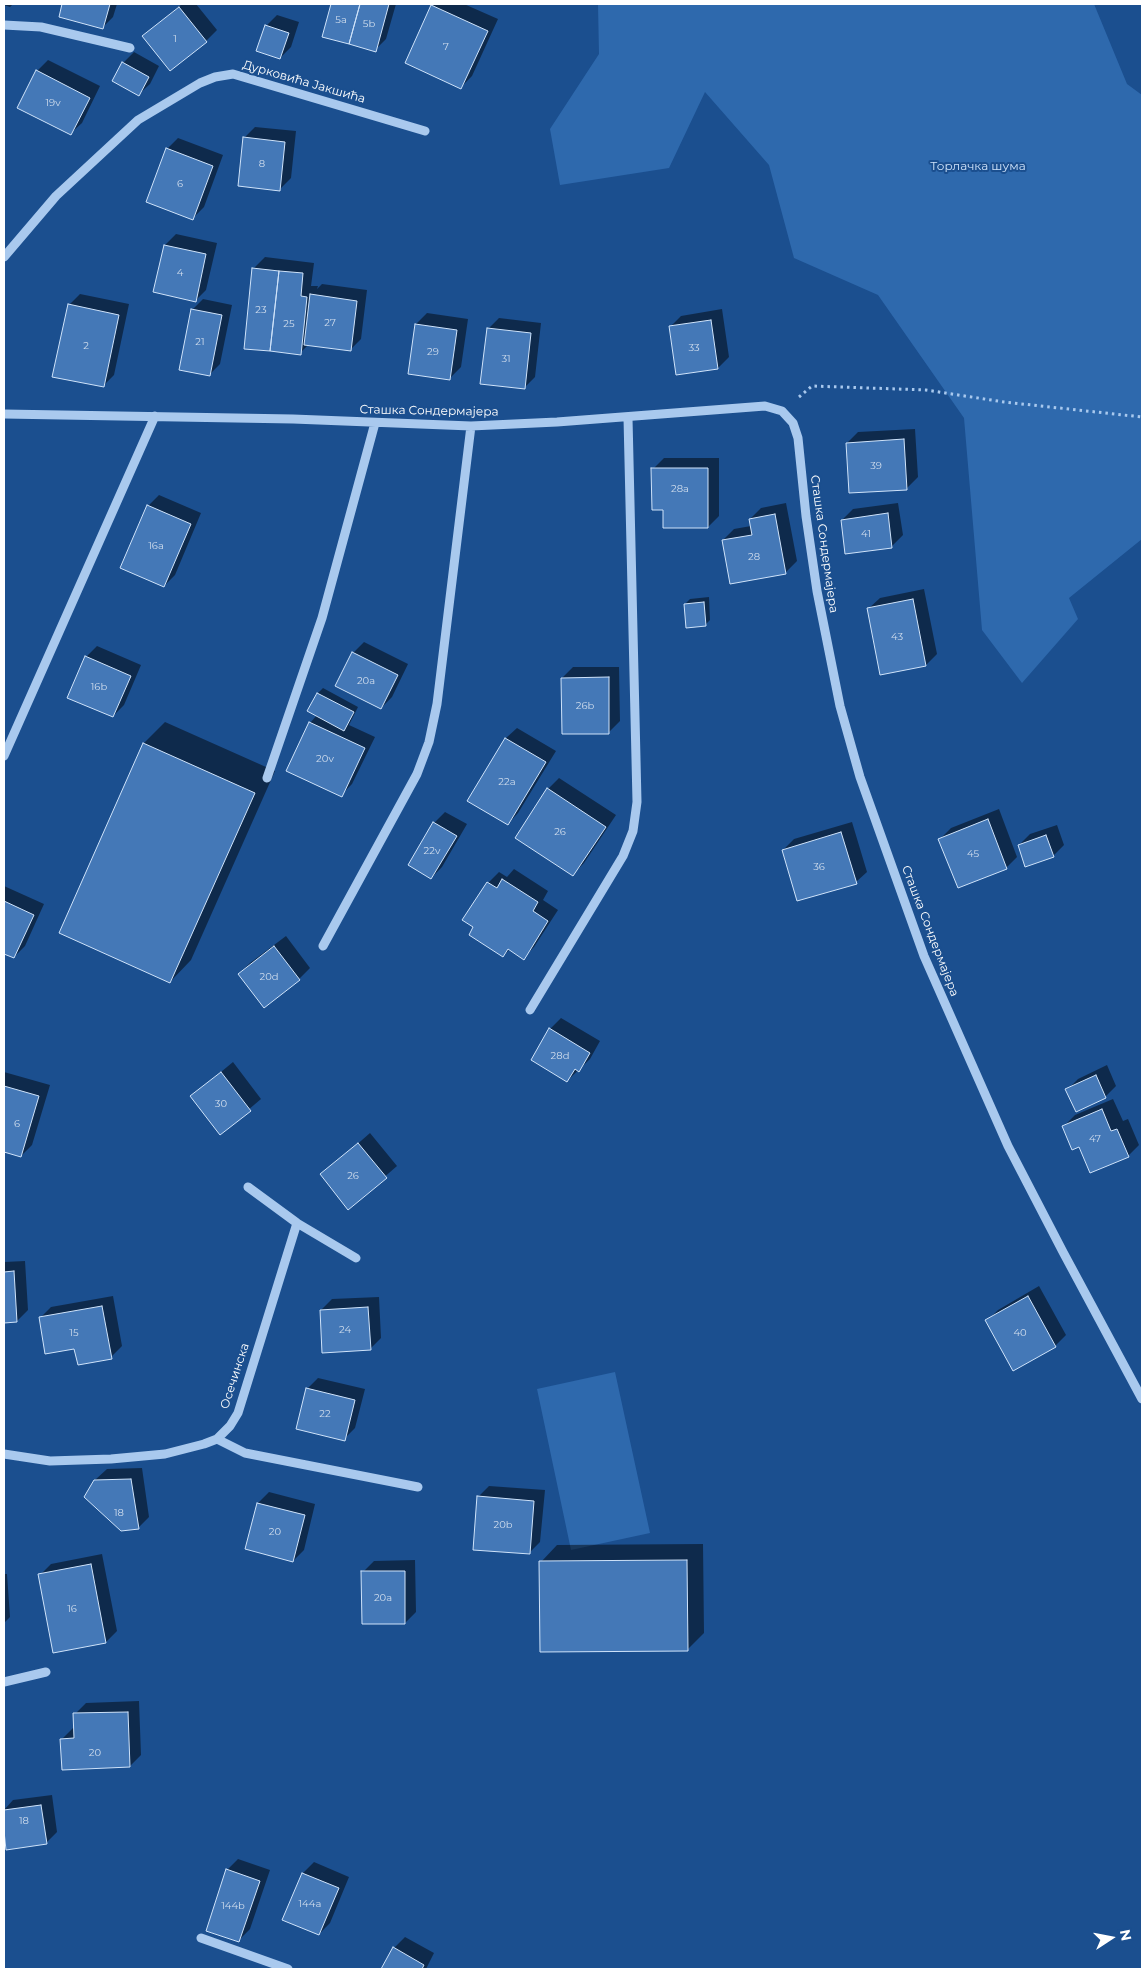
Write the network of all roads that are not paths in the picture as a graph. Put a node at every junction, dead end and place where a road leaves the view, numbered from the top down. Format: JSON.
{"nodes":[{"id":1,"x":4,"y":25,"type":"edge"},
{"id":2,"x":130,"y":48,"type":"dead end"},
{"id":3,"x":425,"y":131,"type":"dead end"},
{"id":4,"x":4,"y":257,"type":"edge"},
{"id":5,"x":4,"y":414,"type":"edge"},
{"id":6,"x":155,"y":416,"type":"junction"},
{"id":7,"x":628,"y":418,"type":"junction"},
{"id":8,"x":375,"y":423,"type":"junction"},
{"id":9,"x":471,"y":426,"type":"junction"},
{"id":10,"x":4,"y":756,"type":"edge"},
{"id":11,"x":267,"y":778,"type":"dead end"},
{"id":12,"x":323,"y":946,"type":"dead end"},
{"id":13,"x":530,"y":1010,"type":"dead end"},
{"id":14,"x":248,"y":1187,"type":"dead end"},
{"id":15,"x":297,"y":1223,"type":"junction"},
{"id":16,"x":356,"y":1258,"type":"dead end"},
{"id":17,"x":1142,"y":1399,"type":"edge"},
{"id":18,"x":217,"y":1439,"type":"junction"},
{"id":19,"x":4,"y":1454,"type":"edge"},
{"id":20,"x":418,"y":1487,"type":"dead end"},
{"id":21,"x":46,"y":1672,"type":"dead end"},
{"id":22,"x":4,"y":1682,"type":"edge"},
{"id":23,"x":201,"y":1938,"type":"dead end"},
{"id":24,"x":288,"y":1969,"type":"edge"}],
"edges":[{"from":1,"to":2,"type":"street"},
{"from":3,"to":4,"type":"street","name":"Дурковића Јакшића"},
{"from":5,"to":6,"type":"street","name":"Сташка Сондермајера"},
{"from":6,"to":8,"type":"street","name":"Сташка Сондермајера"},
{"from":6,"to":10,"type":"street"},
{"from":7,"to":9,"type":"street","name":"Сташка Сондермајера"},
{"from":7,"to":13,"type":"street"},
{"from":7,"to":17,"type":"street","name":"Сташка Сондермајера"},
{"from":8,"to":9,"type":"street","name":"Сташка Сондермајера"},
{"from":8,"to":11,"type":"street"},
{"from":9,"to":12,"type":"street"},
{"from":14,"to":15,"type":"street"},
{"from":15,"to":16,"type":"street"},
{"from":15,"to":18,"type":"street","name":"Осечинска"},
{"from":18,"to":19,"type":"street"},
{"from":18,"to":20,"type":"street"},
{"from":21,"to":22,"type":"street"},
{"from":23,"to":24,"type":"street"}]}
